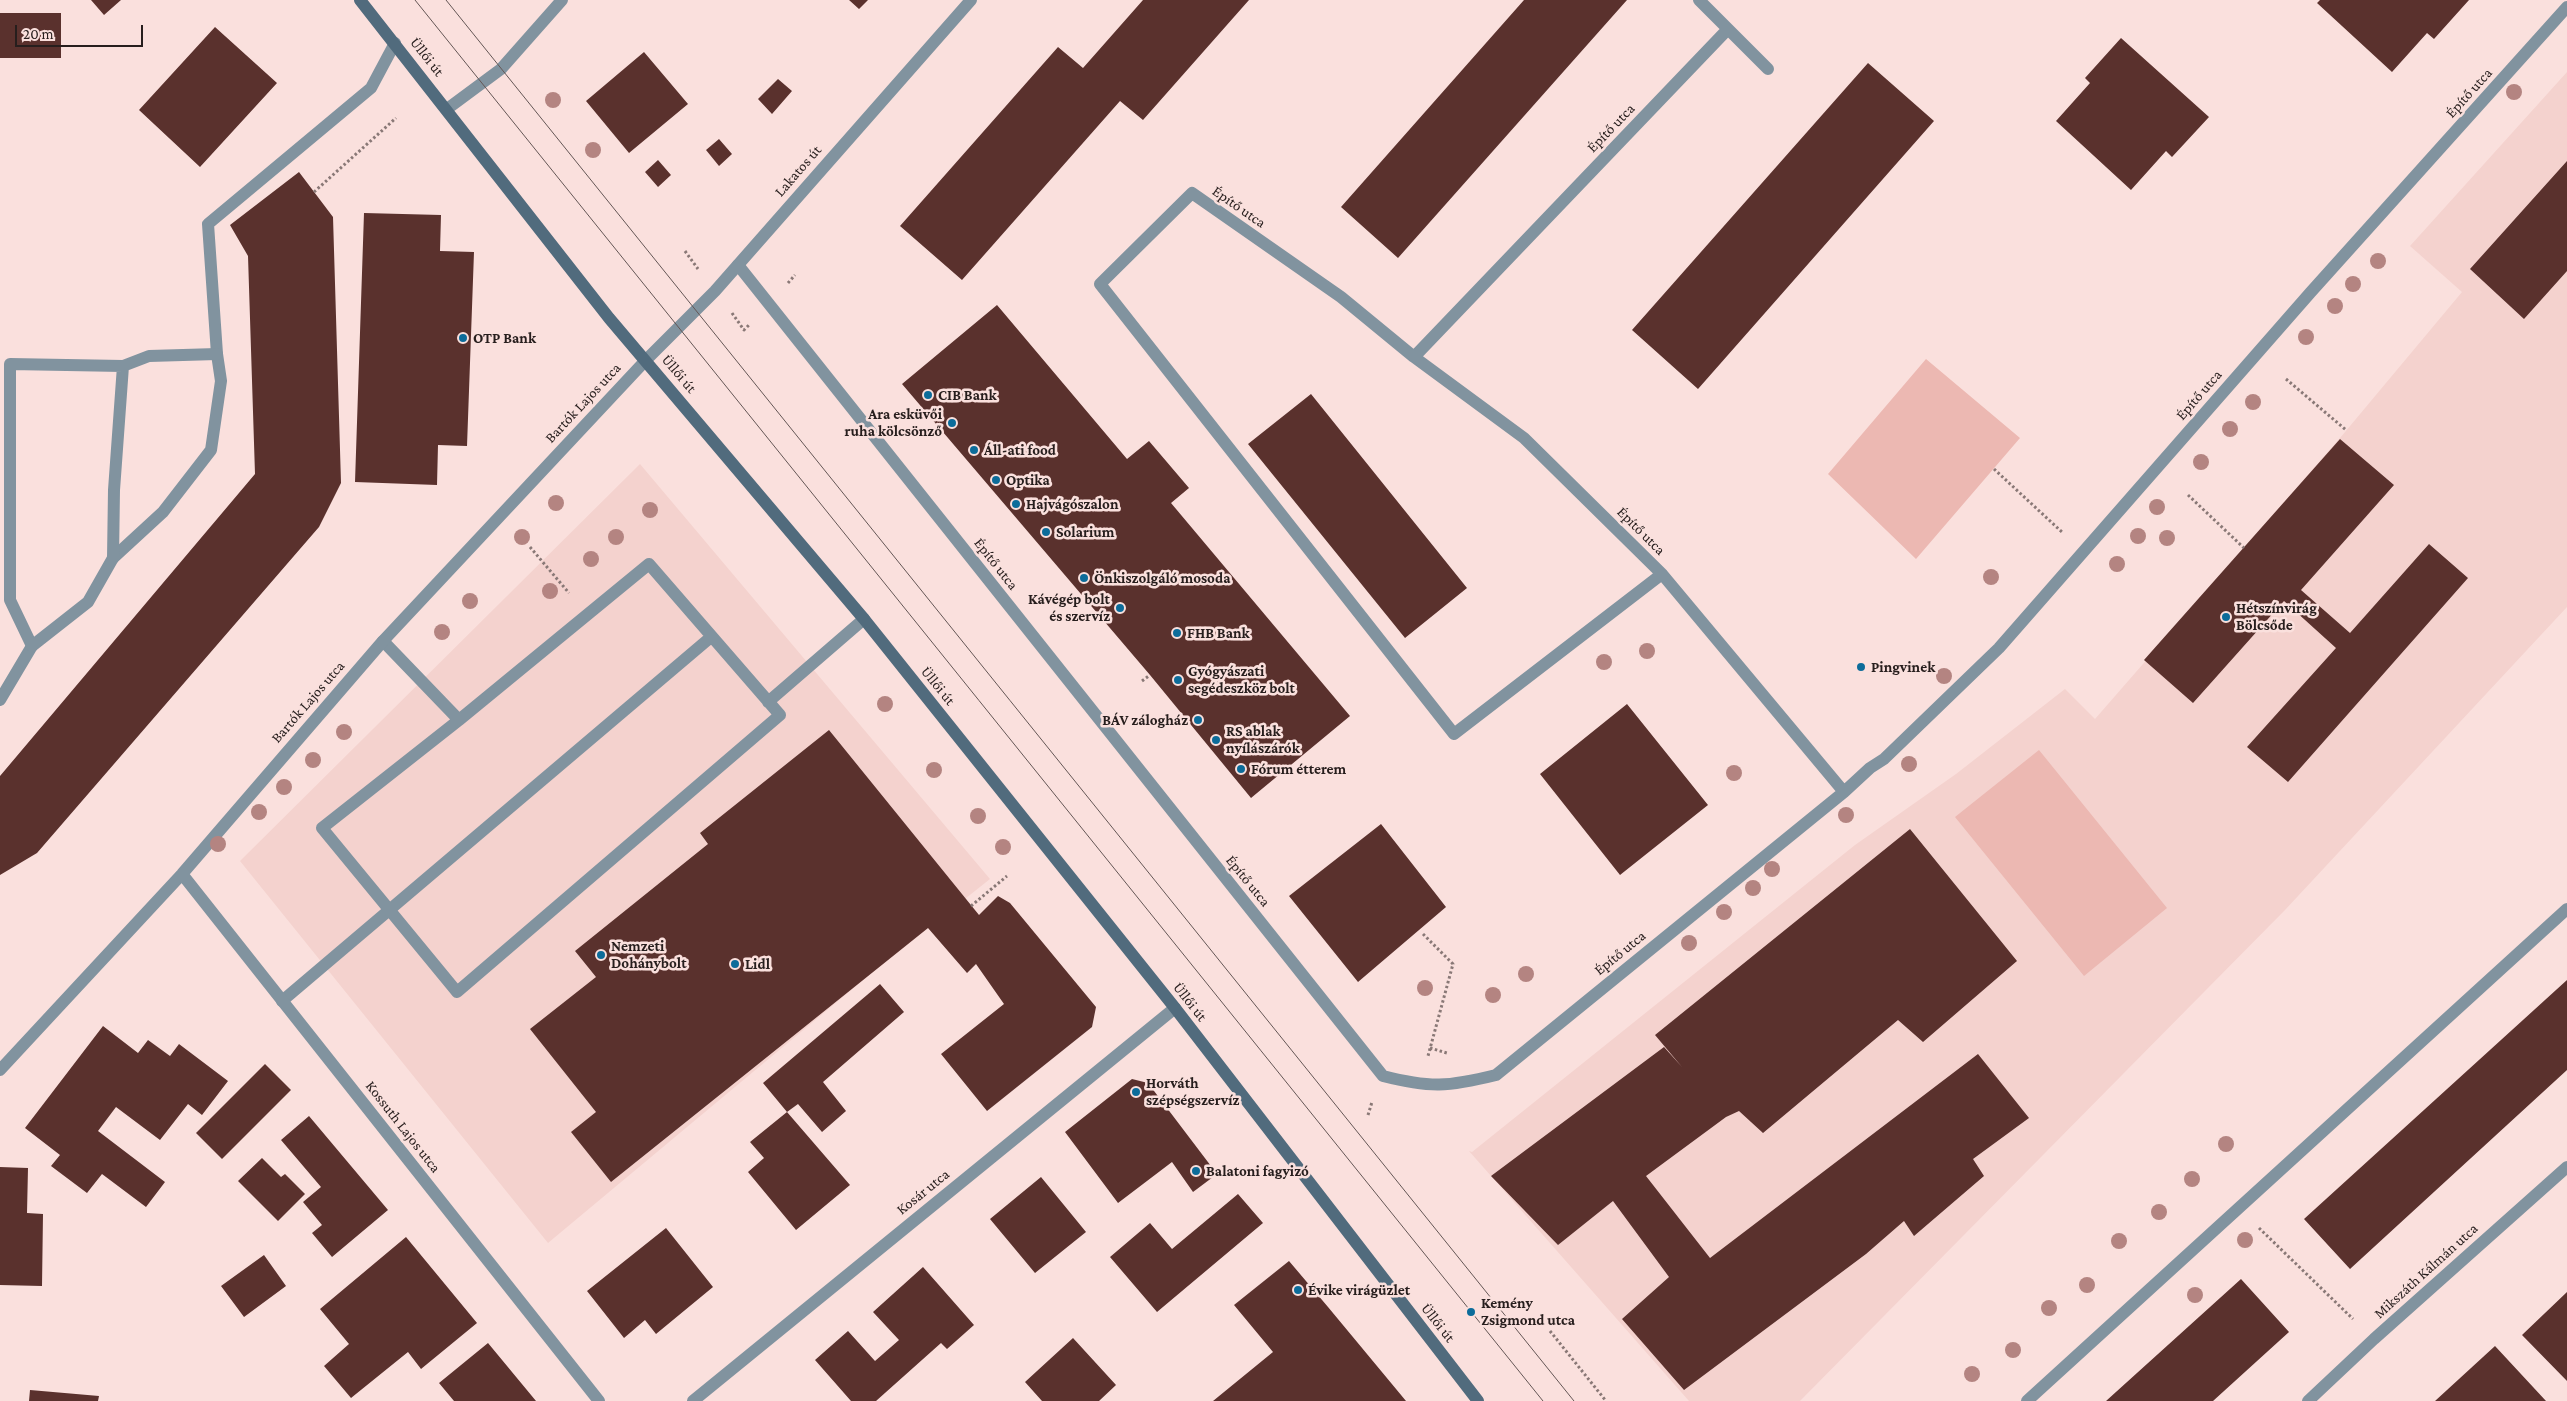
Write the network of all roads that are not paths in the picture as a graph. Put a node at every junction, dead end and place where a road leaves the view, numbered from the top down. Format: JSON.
{"nodes":[{"id":1,"x":360,"y":0,"type":"edge"},
{"id":2,"x":562,"y":0,"type":"edge"},
{"id":3,"x":971,"y":0,"type":"edge"},
{"id":4,"x":1699,"y":0,"type":"edge"},
{"id":5,"x":2567,"y":7,"type":"edge"},
{"id":6,"x":1728,"y":30,"type":"junction"},
{"id":7,"x":394,"y":42,"type":"junction"},
{"id":8,"x":1768,"y":69,"type":"dead end"},
{"id":9,"x":447,"y":109,"type":"junction"},
{"id":10,"x":738,"y":265,"type":"junction"},
{"id":11,"x":217,"y":354,"type":"junction"},
{"id":12,"x":1414,"y":357,"type":"junction"},
{"id":13,"x":646,"y":360,"type":"junction"},
{"id":14,"x":123,"y":366,"type":"junction"},
{"id":15,"x":114,"y":558,"type":"junction"},
{"id":16,"x":1662,"y":574,"type":"junction"},
{"id":17,"x":864,"y":619,"type":"junction"},
{"id":18,"x":711,"y":637,"type":"junction"},
{"id":19,"x":382,"y":640,"type":"junction"},
{"id":20,"x":32,"y":646,"type":"junction"},
{"id":21,"x":0,"y":700,"type":"edge"},
{"id":22,"x":768,"y":702,"type":"junction"},
{"id":23,"x":459,"y":720,"type":"junction"},
{"id":24,"x":1844,"y":792,"type":"junction"},
{"id":25,"x":182,"y":874,"type":"junction"},
{"id":26,"x":389,"y":908,"type":"junction"},
{"id":27,"x":2567,"y":909,"type":"edge"},
{"id":28,"x":282,"y":1000,"type":"junction"},
{"id":29,"x":1175,"y":1008,"type":"junction"},
{"id":30,"x":0,"y":1070,"type":"edge"},
{"id":31,"x":2567,"y":1167,"type":"edge"},
{"id":32,"x":599,"y":1401,"type":"edge"},
{"id":33,"x":693,"y":1401,"type":"edge"},
{"id":34,"x":1478,"y":1401,"type":"edge"},
{"id":35,"x":2026,"y":1401,"type":"edge"},
{"id":36,"x":2308,"y":1401,"type":"edge"}],
"edges":[{"from":1,"to":7,"type":"main road","name":"Üllői út"},
{"from":2,"to":9,"type":"street"},
{"from":3,"to":10,"type":"street","name":"Lakatos út"},
{"from":4,"to":6,"type":"street"},
{"from":5,"to":24,"type":"street","name":"Építő utca"},
{"from":6,"to":8,"type":"street"},
{"from":6,"to":12,"type":"street","name":"Építő utca"},
{"from":7,"to":9,"type":"main road","name":"Üllői út"},
{"from":7,"to":11,"type":"street"},
{"from":9,"to":13,"type":"main road","name":"Üllői út"},
{"from":10,"to":13,"type":"street","name":"Lakatos út"},
{"from":10,"to":24,"type":"street","name":"Építő utca"},
{"from":11,"to":14,"type":"street"},
{"from":11,"to":15,"type":"street"},
{"from":12,"to":16,"type":"street","name":"Építő utca"},
{"from":12,"to":16,"type":"street","name":"Építő utca"},
{"from":13,"to":17,"type":"main road","name":"Üllői út"},
{"from":13,"to":19,"type":"street","name":"Bartók Lajos utca"},
{"from":14,"to":15,"type":"street"},
{"from":14,"to":20,"type":"street"},
{"from":15,"to":20,"type":"street"},
{"from":16,"to":24,"type":"street","name":"Építő utca"},
{"from":17,"to":22,"type":"street"},
{"from":17,"to":29,"type":"main road","name":"Üllői út"},
{"from":18,"to":22,"type":"street"},
{"from":18,"to":23,"type":"street"},
{"from":18,"to":26,"type":"street"},
{"from":19,"to":23,"type":"street"},
{"from":19,"to":25,"type":"street","name":"Bartók Lajos utca"},
{"from":20,"to":21,"type":"street"},
{"from":22,"to":26,"type":"street"},
{"from":23,"to":26,"type":"street"},
{"from":25,"to":28,"type":"street","name":"Kossuth Lajos utca"},
{"from":25,"to":30,"type":"street","name":"Bartók Lajos utca"},
{"from":26,"to":28,"type":"street"},
{"from":27,"to":35,"type":"street"},
{"from":28,"to":32,"type":"street","name":"Kossuth Lajos utca"},
{"from":29,"to":33,"type":"street","name":"Kosár utca"},
{"from":29,"to":34,"type":"main road","name":"Üllői út"},
{"from":31,"to":36,"type":"street","name":"Mikszáth Kálmán utca"}]}
